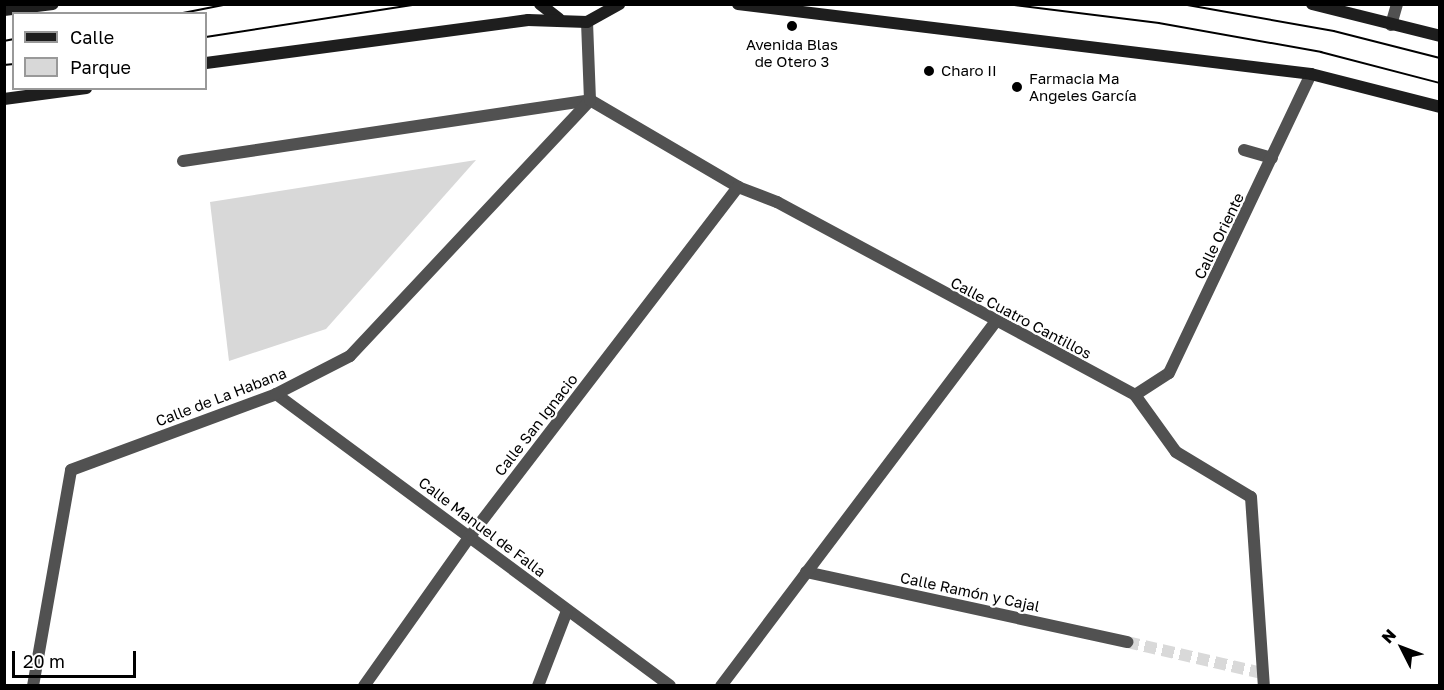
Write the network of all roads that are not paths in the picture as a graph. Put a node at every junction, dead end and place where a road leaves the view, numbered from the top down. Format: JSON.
{"nodes":[{"id":1,"x":53,"y":4,"type":"edge"},
{"id":2,"x":540,"y":4,"type":"edge"},
{"id":3,"x":619,"y":4,"type":"edge"},
{"id":4,"x":738,"y":4,"type":"edge"},
{"id":5,"x":1312,"y":4,"type":"edge"},
{"id":6,"x":1397,"y":4,"type":"edge"},
{"id":7,"x":4,"y":10,"type":"edge"},
{"id":8,"x":561,"y":20,"type":"junction"},
{"id":9,"x":587,"y":22,"type":"junction"},
{"id":10,"x":1391,"y":25,"type":"junction"},
{"id":11,"x":1440,"y":36,"type":"edge"},
{"id":12,"x":207,"y":63,"type":"edge"},
{"id":13,"x":1311,"y":74,"type":"junction"},
{"id":14,"x":71,"y":90,"type":"edge"},
{"id":15,"x":4,"y":99,"type":"edge"},
{"id":16,"x":590,"y":100,"type":"junction"},
{"id":17,"x":1440,"y":107,"type":"edge"},
{"id":18,"x":1244,"y":150,"type":"dead end"},
{"id":19,"x":1272,"y":158,"type":"junction"},
{"id":20,"x":183,"y":161,"type":"dead end"},
{"id":21,"x":738,"y":187,"type":"junction"},
{"id":22,"x":995,"y":322,"type":"junction"},
{"id":23,"x":276,"y":393,"type":"junction"},
{"id":24,"x":1135,"y":395,"type":"junction"},
{"id":25,"x":471,"y":535,"type":"junction"},
{"id":26,"x":806,"y":572,"type":"junction"},
{"id":27,"x":567,"y":611,"type":"junction"},
{"id":28,"x":1127,"y":642,"type":"tunnel mouth"},
{"id":29,"x":33,"y":686,"type":"edge"},
{"id":30,"x":364,"y":686,"type":"edge"},
{"id":31,"x":538,"y":686,"type":"edge"},
{"id":32,"x":670,"y":686,"type":"edge"},
{"id":33,"x":721,"y":686,"type":"edge"},
{"id":34,"x":1264,"y":686,"type":"edge"}],
"edges":[{"from":1,"to":7,"type":"street"},
{"from":2,"to":8,"type":"street"},
{"from":3,"to":9,"type":"street"},
{"from":4,"to":13,"type":"street"},
{"from":5,"to":10,"type":"street"},
{"from":6,"to":10,"type":"street"},
{"from":8,"to":9,"type":"street"},
{"from":8,"to":12,"type":"street"},
{"from":9,"to":16,"type":"street"},
{"from":10,"to":11,"type":"street"},
{"from":13,"to":17,"type":"street"},
{"from":13,"to":19,"type":"street","name":"Calle Oriente"},
{"from":14,"to":15,"type":"street"},
{"from":16,"to":20,"type":"street"},
{"from":16,"to":21,"type":"street","name":"Calle Cuatro Cantillos"},
{"from":16,"to":23,"type":"street","name":"Calle de La Habana"},
{"from":18,"to":19,"type":"street"},
{"from":19,"to":24,"type":"street","name":"Calle Oriente"},
{"from":21,"to":22,"type":"street","name":"Calle Cuatro Cantillos"},
{"from":21,"to":25,"type":"street","name":"Calle San Ignacio"},
{"from":22,"to":24,"type":"street","name":"Calle Cuatro Cantillos"},
{"from":22,"to":26,"type":"street"},
{"from":23,"to":25,"type":"street","name":"Calle Manuel de Falla"},
{"from":23,"to":29,"type":"street","name":"Calle de La Habana"},
{"from":24,"to":34,"type":"street","name":"Calle Cuatro Cantillos"},
{"from":25,"to":27,"type":"street","name":"Calle Manuel de Falla"},
{"from":25,"to":30,"type":"street","name":"Calle San Ignacio"},
{"from":26,"to":28,"type":"street","name":"Calle Ramón y Cajal"},
{"from":26,"to":33,"type":"street"},
{"from":27,"to":31,"type":"street"},
{"from":27,"to":32,"type":"street","name":"Calle Manuel de Falla"}]}
